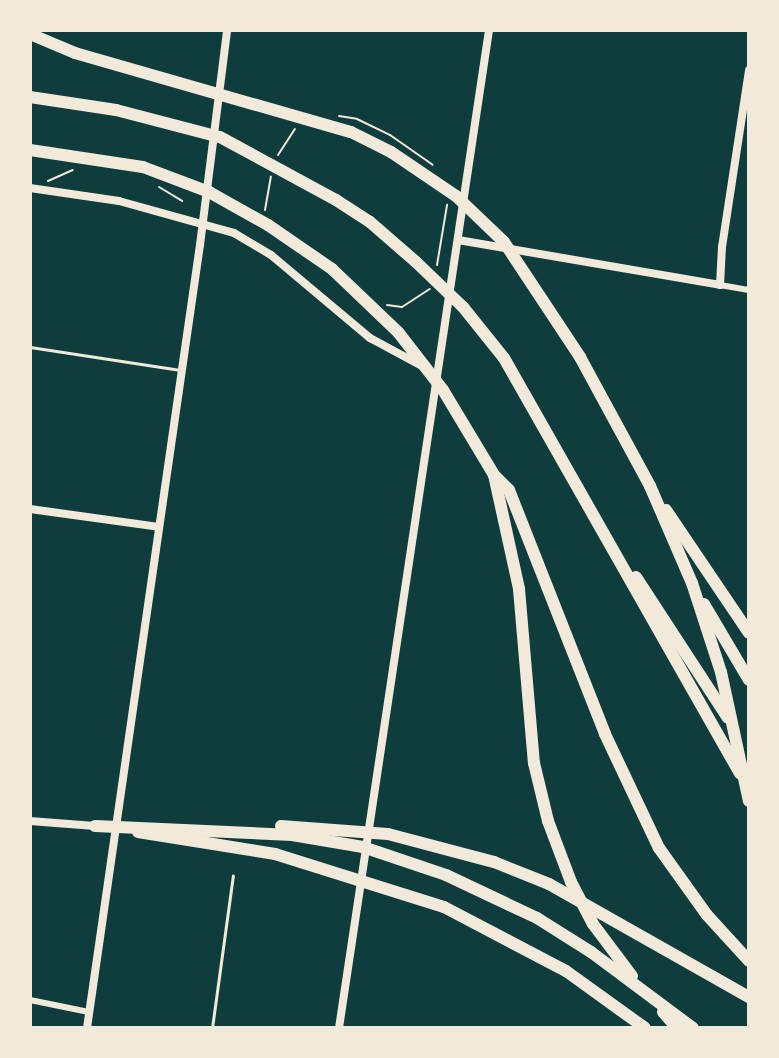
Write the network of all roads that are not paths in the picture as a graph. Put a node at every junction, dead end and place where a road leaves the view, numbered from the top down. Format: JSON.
{"nodes":[{"id":1,"x":227,"y":30,"type":"edge"},
{"id":2,"x":489,"y":30,"type":"edge"},
{"id":3,"x":30,"y":34,"type":"edge"},
{"id":4,"x":749,"y":70,"type":"edge"},
{"id":5,"x":30,"y":97,"type":"edge"},
{"id":6,"x":30,"y":150,"type":"edge"},
{"id":7,"x":30,"y":188,"type":"edge"},
{"id":8,"x":200,"y":222,"type":"junction"},
{"id":9,"x":458,"y":240,"type":"junction"},
{"id":10,"x":720,"y":285,"type":"junction"},
{"id":11,"x":749,"y":290,"type":"edge"},
{"id":12,"x":30,"y":347,"type":"edge"},
{"id":13,"x":182,"y":370,"type":"junction"},
{"id":14,"x":438,"y":372,"type":"junction"},
{"id":15,"x":494,"y":475,"type":"junction"},
{"id":16,"x":650,"y":486,"type":"junction"},
{"id":17,"x":587,"y":505,"type":"junction"},
{"id":18,"x":30,"y":509,"type":"edge"},
{"id":19,"x":159,"y":527,"type":"junction"},
{"id":20,"x":692,"y":583,"type":"junction"},
{"id":21,"x":749,"y":633,"type":"edge"},
{"id":22,"x":749,"y":680,"type":"edge"},
{"id":23,"x":749,"y":753,"type":"edge"},
{"id":24,"x":749,"y":789,"type":"edge"},
{"id":25,"x":749,"y":801,"type":"edge"},
{"id":26,"x":30,"y":821,"type":"edge"},
{"id":27,"x":95,"y":826,"type":"joint"},
{"id":28,"x":141,"y":829,"type":"junction"},
{"id":29,"x":343,"y":837,"type":"junction"},
{"id":30,"x":233,"y":875,"type":"dead end"},
{"id":31,"x":749,"y":961,"type":"edge"},
{"id":32,"x":749,"y":997,"type":"edge"},
{"id":33,"x":30,"y":1000,"type":"edge"},
{"id":34,"x":89,"y":1012,"type":"junction"},
{"id":35,"x":87,"y":1028,"type":"edge"},
{"id":36,"x":212,"y":1028,"type":"edge"},
{"id":37,"x":339,"y":1028,"type":"edge"},
{"id":38,"x":645,"y":1028,"type":"edge"},
{"id":39,"x":677,"y":1028,"type":"edge"},
{"id":40,"x":693,"y":1028,"type":"edge"}],
"edges":[{"from":1,"to":8,"type":"street"},
{"from":2,"to":9,"type":"street"},
{"from":3,"to":16,"type":"highway"},
{"from":4,"to":10,"type":"street"},
{"from":5,"to":17,"type":"highway"},
{"from":6,"to":15,"type":"highway"},
{"from":7,"to":8,"type":"street"},
{"from":8,"to":13,"type":"street"},
{"from":8,"to":14,"type":"street"},
{"from":9,"to":10,"type":"street"},
{"from":9,"to":14,"type":"street"},
{"from":10,"to":11,"type":"street"},
{"from":12,"to":13,"type":"lane"},
{"from":13,"to":19,"type":"street"},
{"from":14,"to":37,"type":"street"},
{"from":15,"to":31,"type":"highway"},
{"from":15,"to":39,"type":"highway"},
{"from":16,"to":20,"type":"highway"},
{"from":16,"to":21,"type":"highway"},
{"from":17,"to":23,"type":"highway"},
{"from":17,"to":24,"type":"highway"},
{"from":18,"to":19,"type":"street"},
{"from":19,"to":34,"type":"street"},
{"from":20,"to":22,"type":"highway"},
{"from":20,"to":25,"type":"highway"},
{"from":26,"to":27,"type":"street"},
{"from":27,"to":28,"type":"highway"},
{"from":28,"to":29,"type":"highway"},
{"from":28,"to":38,"type":"highway"},
{"from":29,"to":32,"type":"highway"},
{"from":29,"to":40,"type":"highway"},
{"from":30,"to":36,"type":"lane"},
{"from":33,"to":34,"type":"street"},
{"from":34,"to":35,"type":"street"}]}
